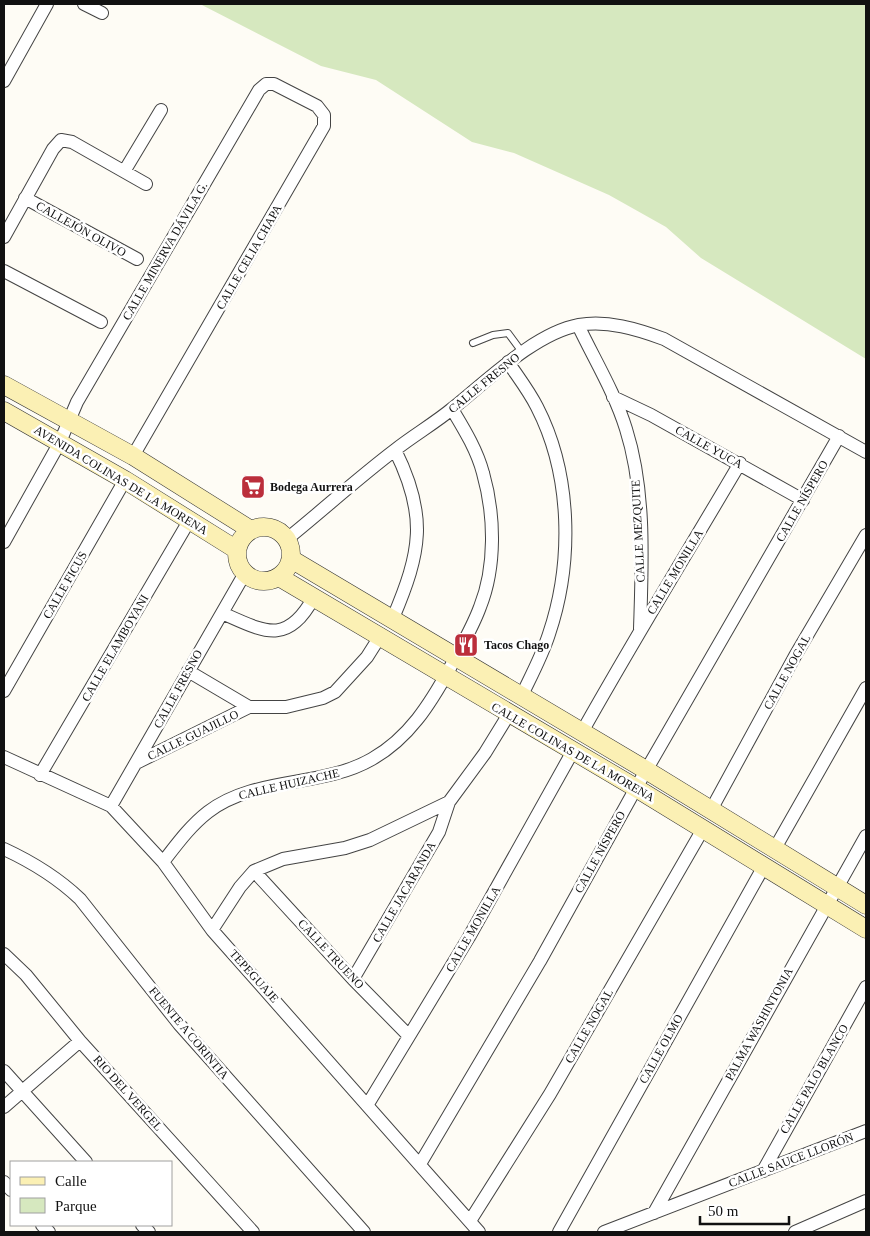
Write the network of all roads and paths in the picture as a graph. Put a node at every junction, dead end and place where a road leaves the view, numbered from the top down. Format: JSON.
{"nodes":[{"id":1,"x":47,"y":4,"type":"edge"},
{"id":2,"x":84,"y":4,"type":"edge"},
{"id":3,"x":102,"y":13,"type":"dead end"},
{"id":4,"x":4,"y":81,"type":"edge"},
{"id":5,"x":266,"y":84,"type":"joint"},
{"id":6,"x":161,"y":110,"type":"dead end"},
{"id":7,"x":125,"y":170,"type":"junction"},
{"id":8,"x":146,"y":184,"type":"dead end"},
{"id":9,"x":25,"y":198,"type":"junction"},
{"id":10,"x":4,"y":237,"type":"edge"},
{"id":11,"x":137,"y":260,"type":"dead end"},
{"id":12,"x":4,"y":271,"type":"edge"},
{"id":13,"x":101,"y":322,"type":"dead end"},
{"id":14,"x":578,"y":325,"type":"junction"},
{"id":15,"x":473,"y":343,"type":"dead end"},
{"id":16,"x":522,"y":352,"type":"junction"},
{"id":17,"x":508,"y":362,"type":"junction"},
{"id":18,"x":4,"y":385,"type":"edge"},
{"id":19,"x":613,"y":397,"type":"junction"},
{"id":20,"x":452,"y":408,"type":"junction"},
{"id":21,"x":4,"y":411,"type":"edge"},
{"id":22,"x":69,"y":421,"type":"junction"},
{"id":23,"x":839,"y":436,"type":"junction"},
{"id":24,"x":60,"y":442,"type":"junction"},
{"id":25,"x":394,"y":450,"type":"junction"},
{"id":26,"x":866,"y":452,"type":"edge"},
{"id":27,"x":133,"y":456,"type":"junction"},
{"id":28,"x":740,"y":464,"type":"junction"},
{"id":29,"x":125,"y":480,"type":"junction"},
{"id":30,"x":803,"y":500,"type":"junction"},
{"id":31,"x":189,"y":521,"type":"junction"},
{"id":32,"x":251,"y":530,"type":"junction"},
{"id":33,"x":866,"y":535,"type":"edge"},
{"id":34,"x":287,"y":539,"type":"junction"},
{"id":35,"x":4,"y":542,"type":"edge"},
{"id":36,"x":238,"y":550,"type":"junction"},
{"id":37,"x":291,"y":559,"type":"junction"},
{"id":38,"x":245,"y":573,"type":"junction"},
{"id":39,"x":279,"y":577,"type":"junction"},
{"id":40,"x":314,"y":597,"type":"junction"},
{"id":41,"x":222,"y":613,"type":"junction"},
{"id":42,"x":392,"y":618,"type":"junction"},
{"id":43,"x":640,"y":629,"type":"junction"},
{"id":44,"x":379,"y":638,"type":"junction"},
{"id":45,"x":455,"y":658,"type":"junction"},
{"id":46,"x":188,"y":672,"type":"junction"},
{"id":47,"x":446,"y":676,"type":"junction"},
{"id":48,"x":866,"y":688,"type":"edge"},
{"id":49,"x":4,"y":691,"type":"edge"},
{"id":50,"x":521,"y":697,"type":"junction"},
{"id":51,"x":249,"y":707,"type":"junction"},
{"id":52,"x":509,"y":714,"type":"junction"},
{"id":53,"x":582,"y":732,"type":"junction"},
{"id":54,"x":573,"y":751,"type":"junction"},
{"id":55,"x":4,"y":757,"type":"edge"},
{"id":56,"x":138,"y":762,"type":"junction"},
{"id":57,"x":646,"y":770,"type":"junction"},
{"id":58,"x":40,"y":775,"type":"junction"},
{"id":59,"x":636,"y":788,"type":"junction"},
{"id":60,"x":449,"y":802,"type":"junction"},
{"id":61,"x":112,"y":806,"type":"junction"},
{"id":62,"x":711,"y":810,"type":"junction"},
{"id":63,"x":702,"y":829,"type":"junction"},
{"id":64,"x":866,"y":836,"type":"edge"},
{"id":65,"x":4,"y":849,"type":"edge"},
{"id":66,"x":774,"y":850,"type":"junction"},
{"id":67,"x":163,"y":862,"type":"junction"},
{"id":68,"x":764,"y":866,"type":"junction"},
{"id":69,"x":254,"y":871,"type":"junction"},
{"id":70,"x":836,"y":887,"type":"junction"},
{"id":71,"x":826,"y":904,"type":"junction"},
{"id":72,"x":866,"y":905,"type":"edge"},
{"id":73,"x":866,"y":929,"type":"edge"},
{"id":74,"x":212,"y":930,"type":"junction"},
{"id":75,"x":4,"y":954,"type":"edge"},
{"id":76,"x":353,"y":979,"type":"junction"},
{"id":77,"x":866,"y":987,"type":"edge"},
{"id":78,"x":409,"y":1036,"type":"junction"},
{"id":79,"x":80,"y":1041,"type":"junction"},
{"id":80,"x":4,"y":1071,"type":"edge"},
{"id":81,"x":24,"y":1092,"type":"junction"},
{"id":82,"x":368,"y":1104,"type":"junction"},
{"id":83,"x":4,"y":1107,"type":"edge"},
{"id":84,"x":866,"y":1131,"type":"edge"},
{"id":85,"x":85,"y":1161,"type":"edge"},
{"id":86,"x":420,"y":1164,"type":"junction"},
{"id":87,"x":763,"y":1171,"type":"junction"},
{"id":88,"x":866,"y":1201,"type":"edge"},
{"id":89,"x":654,"y":1213,"type":"junction"},
{"id":90,"x":470,"y":1221,"type":"junction"},
{"id":91,"x":253,"y":1232,"type":"edge"},
{"id":92,"x":364,"y":1232,"type":"edge"},
{"id":93,"x":479,"y":1232,"type":"edge"},
{"id":94,"x":559,"y":1232,"type":"edge"},
{"id":95,"x":604,"y":1232,"type":"edge"},
{"id":96,"x":795,"y":1232,"type":"edge"}],
"edges":[{"from":1,"to":4,"type":"street"},
{"from":2,"to":3,"type":"street"},
{"from":5,"to":22,"type":"street","name":"CALLE MINERVA DÁVILA G."},
{"from":5,"to":27,"type":"street","name":"CALLE CELIA CHAPA"},
{"from":6,"to":7,"type":"street"},
{"from":7,"to":8,"type":"street"},
{"from":7,"to":9,"type":"street"},
{"from":9,"to":10,"type":"street"},
{"from":9,"to":11,"type":"street","name":"CALLEJÓN OLIVO"},
{"from":12,"to":13,"type":"street"},
{"from":14,"to":16,"type":"street","name":"CALLE FRESNO"},
{"from":14,"to":19,"type":"street","name":"CALLE MEZQUITE"},
{"from":14,"to":23,"type":"street","name":"CALLE FRESNO"},
{"from":15,"to":16,"type":"lane"},
{"from":16,"to":17,"type":"street","name":"CALLE FRESNO"},
{"from":17,"to":20,"type":"street","name":"CALLE FRESNO"},
{"from":17,"to":50,"type":"street"},
{"from":18,"to":22,"type":"street","name":"AVENIDA COLINAS DE LA MORENA"},
{"from":19,"to":28,"type":"street","name":"CALLE YUCA"},
{"from":19,"to":43,"type":"street","name":"CALLE MEZQUITE"},
{"from":20,"to":25,"type":"street","name":"CALLE FRESNO"},
{"from":20,"to":45,"type":"street","name":"CALLE HUIZACHE"},
{"from":21,"to":24,"type":"street","name":"AVENIDA COLINAS DE LA MORENA"},
{"from":22,"to":24,"type":"street","name":"CALLE MINERVA DÁVILA G."},
{"from":22,"to":27,"type":"street","name":"AVENIDA COLINAS DE LA MORENA"},
{"from":23,"to":26,"type":"street","name":"CALLE FRESNO"},
{"from":23,"to":30,"type":"street","name":"CALLE NÍSPERO"},
{"from":24,"to":29,"type":"street","name":"AVENIDA COLINAS DE LA MORENA"},
{"from":24,"to":35,"type":"street","name":"CALLE MINERVA DÁVILA G."},
{"from":25,"to":34,"type":"street","name":"CALLE FRESNO"},
{"from":25,"to":42,"type":"street"},
{"from":27,"to":32,"type":"street","name":"AVENIDA COLINAS DE LA MORENA"},
{"from":28,"to":30,"type":"street","name":"CALLE YUCA"},
{"from":28,"to":43,"type":"street","name":"CALLE MONILLA"},
{"from":29,"to":31,"type":"street","name":"AVENIDA COLINAS DE LA MORENA"},
{"from":29,"to":49,"type":"street","name":"CALLE FICUS"},
{"from":30,"to":57,"type":"street","name":"CALLE NÍSPERO"},
{"from":31,"to":36,"type":"street","name":"AVENIDA COLINAS DE LA MORENA"},
{"from":31,"to":58,"type":"street","name":"CALLE ELAMBOYANI"},
{"from":32,"to":34,"type":"street"},
{"from":32,"to":36,"type":"street"},
{"from":33,"to":62,"type":"street","name":"CALLE NOGAL"},
{"from":34,"to":37,"type":"street"},
{"from":36,"to":38,"type":"street"},
{"from":37,"to":39,"type":"street"},
{"from":37,"to":42,"type":"street","name":"CALLE COLINAS DE LA MORENA"},
{"from":38,"to":39,"type":"street"},
{"from":38,"to":41,"type":"street","name":"CALLE FRESNO"},
{"from":39,"to":40,"type":"street","name":"CALLE COLINAS DE LA MORENA"},
{"from":40,"to":41,"type":"street"},
{"from":40,"to":44,"type":"street","name":"CALLE COLINAS DE LA MORENA"},
{"from":41,"to":46,"type":"street","name":"CALLE FRESNO"},
{"from":42,"to":45,"type":"street","name":"CALLE COLINAS DE LA MORENA"},
{"from":43,"to":53,"type":"street","name":"CALLE MONILLA"},
{"from":44,"to":47,"type":"street","name":"CALLE COLINAS DE LA MORENA"},
{"from":44,"to":51,"type":"street","name":"CALLE GUAJILLO"},
{"from":45,"to":47,"type":"street","name":"CALLE HUIZACHE"},
{"from":45,"to":50,"type":"street","name":"CALLE COLINAS DE LA MORENA"},
{"from":46,"to":51,"type":"street","name":"CALLE GUAJILLO"},
{"from":46,"to":56,"type":"street","name":"CALLE FRESNO"},
{"from":47,"to":52,"type":"street","name":"CALLE COLINAS DE LA MORENA"},
{"from":47,"to":67,"type":"street","name":"CALLE HUIZACHE"},
{"from":48,"to":66,"type":"street"},
{"from":50,"to":53,"type":"street","name":"CALLE COLINAS DE LA MORENA"},
{"from":51,"to":56,"type":"street","name":"CALLE GUAJILLO"},
{"from":52,"to":54,"type":"street","name":"CALLE COLINAS DE LA MORENA"},
{"from":52,"to":60,"type":"street"},
{"from":53,"to":57,"type":"street","name":"CALLE COLINAS DE LA MORENA"},
{"from":54,"to":59,"type":"street","name":"CALLE COLINAS DE LA MORENA"},
{"from":54,"to":78,"type":"street","name":"CALLE MONILLA"},
{"from":55,"to":58,"type":"street","name":"TEPEGUAJE"},
{"from":56,"to":61,"type":"street","name":"CALLE FRESNO"},
{"from":57,"to":59,"type":"street","name":"CALLE NÍSPERO"},
{"from":57,"to":62,"type":"street","name":"CALLE COLINAS DE LA MORENA"},
{"from":58,"to":61,"type":"street","name":"TEPEGUAJE"},
{"from":59,"to":63,"type":"street","name":"CALLE COLINAS DE LA MORENA"},
{"from":59,"to":86,"type":"street","name":"CALLE NÍSPERO"},
{"from":60,"to":69,"type":"street"},
{"from":60,"to":76,"type":"street","name":"CALLE JACARANDA"},
{"from":61,"to":67,"type":"street","name":"TEPEGUAJE"},
{"from":62,"to":66,"type":"street","name":"CALLE COLINAS DE LA MORENA"},
{"from":63,"to":68,"type":"street","name":"CALLE COLINAS DE LA MORENA"},
{"from":63,"to":90,"type":"street","name":"CALLE NOGAL"},
{"from":64,"to":70,"type":"street","name":"PALMA WASHINTONIA"},
{"from":65,"to":92,"type":"street","name":"FUENTE A CORINTIA"},
{"from":66,"to":70,"type":"street","name":"CALLE COLINAS DE LA MORENA"},
{"from":67,"to":74,"type":"street","name":"TEPEGUAJE"},
{"from":68,"to":71,"type":"street","name":"CALLE COLINAS DE LA MORENA"},
{"from":68,"to":94,"type":"street","name":"CALLE OLMO"},
{"from":69,"to":74,"type":"street"},
{"from":69,"to":76,"type":"street","name":"CALLE TRUENO"},
{"from":70,"to":71,"type":"street","name":"PALMA WASHINTONIA"},
{"from":70,"to":72,"type":"street","name":"CALLE COLINAS DE LA MORENA"},
{"from":71,"to":73,"type":"street","name":"CALLE COLINAS DE LA MORENA"},
{"from":71,"to":89,"type":"street","name":"PALMA WASHINTONIA"},
{"from":74,"to":82,"type":"street","name":"TEPEGUAJE"},
{"from":75,"to":79,"type":"street","name":"RIO DEL VERGEL"},
{"from":76,"to":78,"type":"street","name":"CALLE TRUENO"},
{"from":77,"to":87,"type":"street","name":"CALLE PALO BLANCO"},
{"from":78,"to":82,"type":"street","name":"CALLE MONILLA"},
{"from":79,"to":81,"type":"street"},
{"from":79,"to":91,"type":"street","name":"RIO DEL VERGEL"},
{"from":80,"to":81,"type":"street"},
{"from":81,"to":83,"type":"street"},
{"from":81,"to":85,"type":"street"},
{"from":82,"to":86,"type":"street","name":"TEPEGUAJE"},
{"from":84,"to":87,"type":"street","name":"CALLE SAUCE LLORÓN"},
{"from":86,"to":90,"type":"street","name":"TEPEGUAJE"},
{"from":87,"to":89,"type":"street","name":"CALLE SAUCE LLORÓN"},
{"from":88,"to":96,"type":"street"},
{"from":89,"to":95,"type":"street","name":"CALLE SAUCE LLORÓN"},
{"from":90,"to":93,"type":"street","name":"TEPEGUAJE"}]}
